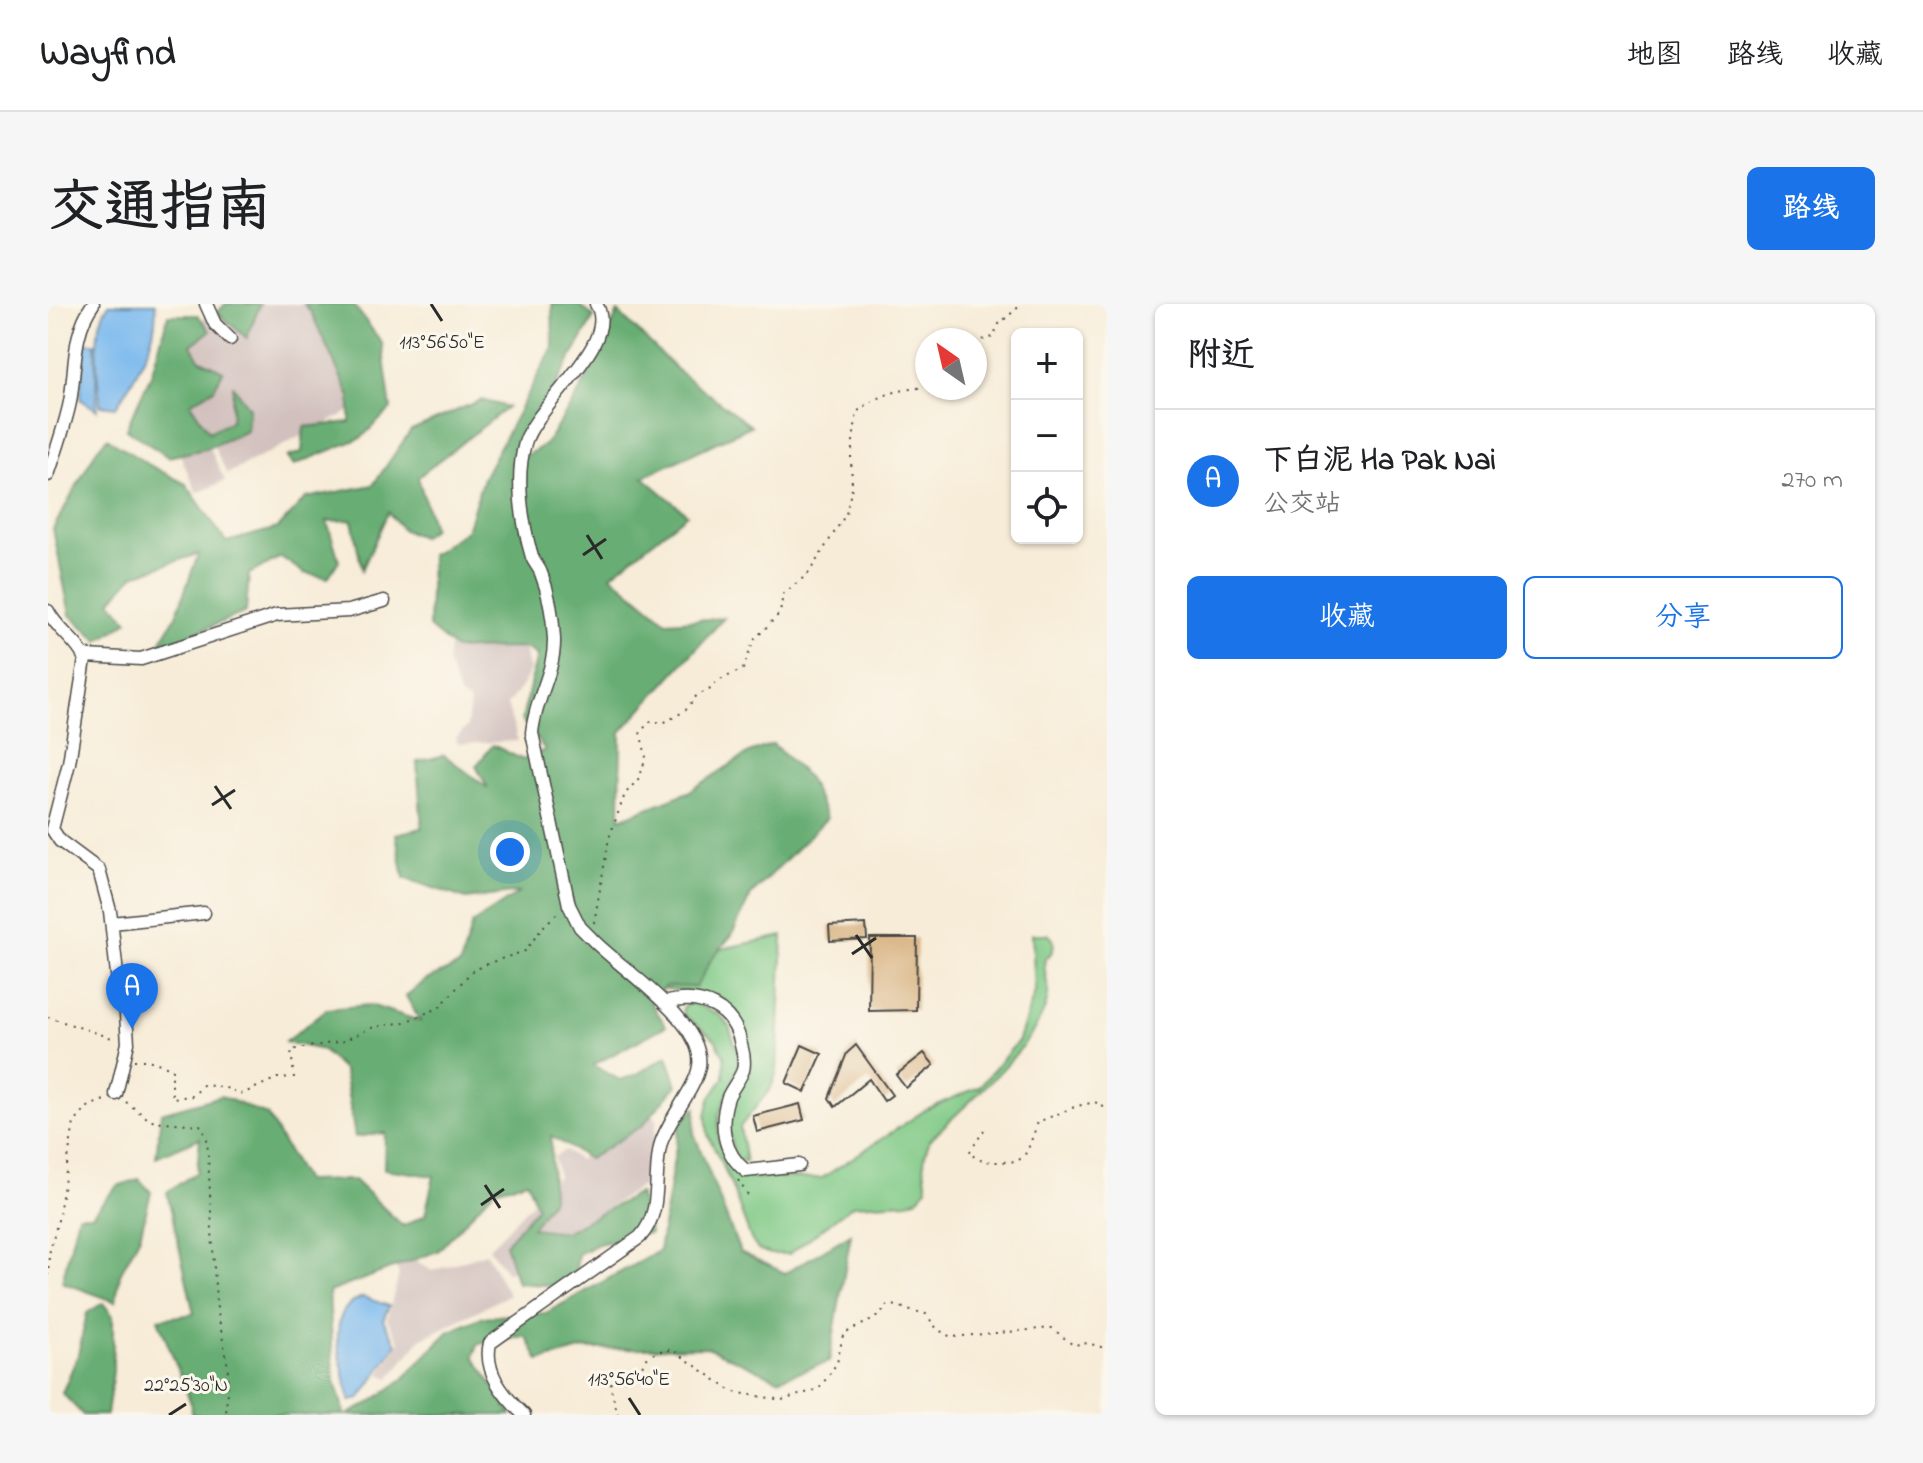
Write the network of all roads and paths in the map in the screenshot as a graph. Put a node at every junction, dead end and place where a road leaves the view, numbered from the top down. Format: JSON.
{"nodes":[{"id":1,"x":93,"y":304,"type":"edge"},
{"id":2,"x":206,"y":304,"type":"edge"},
{"id":3,"x":596,"y":304,"type":"edge"},
{"id":4,"x":1022,"y":304,"type":"edge"},
{"id":5,"x":230,"y":339,"type":"dead end"},
{"id":6,"x":987,"y":339,"type":"edge"},
{"id":7,"x":915,"y":388,"type":"edge"},
{"id":8,"x":48,"y":475,"type":"edge"},
{"id":9,"x":384,"y":601,"type":"dead end"},
{"id":10,"x":48,"y":611,"type":"edge"},
{"id":11,"x":85,"y":656,"type":"junction"},
{"id":12,"x":570,"y":906,"type":"junction"},
{"id":13,"x":204,"y":913,"type":"dead end"},
{"id":14,"x":112,"y":923,"type":"junction"},
{"id":15,"x":591,"y":938,"type":"junction"},
{"id":16,"x":664,"y":1003,"type":"junction"},
{"id":17,"x":48,"y":1017,"type":"edge"},
{"id":18,"x":128,"y":1043,"type":"junction"},
{"id":19,"x":125,"y":1060,"type":"junction"},
{"id":20,"x":116,"y":1094,"type":"junction"},
{"id":21,"x":1107,"y":1109,"type":"edge"},
{"id":22,"x":984,"y":1130,"type":"dead end"},
{"id":23,"x":799,"y":1165,"type":"dead end"},
{"id":24,"x":48,"y":1276,"type":"edge"},
{"id":25,"x":1107,"y":1349,"type":"edge"},
{"id":26,"x":226,"y":1415,"type":"edge"},
{"id":27,"x":524,"y":1415,"type":"edge"},
{"id":28,"x":618,"y":1415,"type":"edge"}],
"edges":[{"from":1,"to":8,"type":"street"},
{"from":2,"to":5,"type":"street"},
{"from":3,"to":12,"type":"street"},
{"from":4,"to":6,"type":"path"},
{"from":7,"to":15,"type":"path"},
{"from":9,"to":11,"type":"street"},
{"from":10,"to":11,"type":"street"},
{"from":11,"to":14,"type":"street"},
{"from":12,"to":15,"type":"street"},
{"from":12,"to":19,"type":"path"},
{"from":13,"to":14,"type":"street"},
{"from":14,"to":18,"type":"street"},
{"from":15,"to":16,"type":"street"},
{"from":16,"to":23,"type":"street"},
{"from":16,"to":27,"type":"street"},
{"from":17,"to":18,"type":"path"},
{"from":18,"to":19,"type":"street"},
{"from":19,"to":20,"type":"street"},
{"from":20,"to":24,"type":"path"},
{"from":20,"to":26,"type":"path"},
{"from":21,"to":22,"type":"path"},
{"from":25,"to":28,"type":"path"}]}
